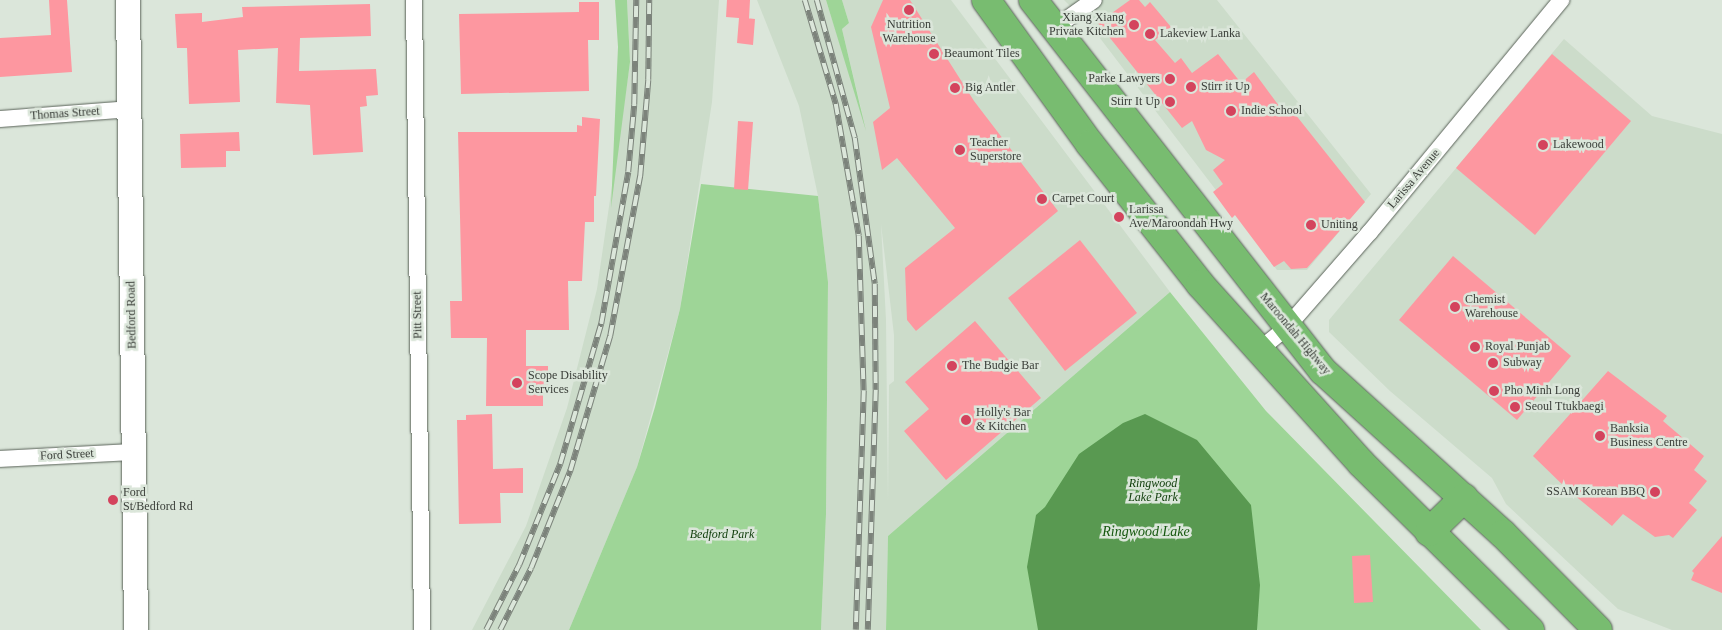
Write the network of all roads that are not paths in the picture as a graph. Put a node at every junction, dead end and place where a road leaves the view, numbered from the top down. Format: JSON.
{"nodes":[{"id":1,"x":128,"y":0,"type":"edge"},
{"id":2,"x":414,"y":0,"type":"edge"},
{"id":3,"x":986,"y":0,"type":"edge"},
{"id":4,"x":1033,"y":0,"type":"edge"},
{"id":5,"x":1094,"y":0,"type":"edge"},
{"id":6,"x":1561,"y":0,"type":"edge"},
{"id":7,"x":1054,"y":29,"type":"junction"},
{"id":8,"x":130,"y":109,"type":"junction"},
{"id":9,"x":0,"y":119,"type":"edge"},
{"id":10,"x":1287,"y":327,"type":"junction"},
{"id":11,"x":1259,"y":350,"type":"junction"},
{"id":12,"x":134,"y":452,"type":"junction"},
{"id":13,"x":0,"y":459,"type":"edge"},
{"id":14,"x":1464,"y":498,"type":"junction"},
{"id":15,"x":1429,"y":532,"type":"junction"},
{"id":16,"x":136,"y":630,"type":"edge"},
{"id":17,"x":422,"y":630,"type":"edge"},
{"id":18,"x":1530,"y":630,"type":"edge"},
{"id":19,"x":1598,"y":630,"type":"edge"}],
"edges":[{"from":1,"to":8,"type":"main road","name":"Bedford Road"},
{"from":2,"to":17,"type":"street","name":"Pitt Street"},
{"from":3,"to":11,"type":"highway"},
{"from":4,"to":7,"type":"highway","name":"Maroondah Highway"},
{"from":5,"to":7,"type":"street"},
{"from":6,"to":10,"type":"street","name":"Larissa Avenue"},
{"from":7,"to":10,"type":"highway","name":"Maroondah Highway"},
{"from":8,"to":9,"type":"street","name":"Thomas Street"},
{"from":8,"to":12,"type":"main road","name":"Bedford Road"},
{"from":10,"to":11,"type":"street","name":"Larissa Avenue"},
{"from":10,"to":14,"type":"highway","name":"Maroondah Highway"},
{"from":11,"to":15,"type":"highway"},
{"from":12,"to":13,"type":"street","name":"Ford Street"},
{"from":12,"to":16,"type":"main road","name":"Bedford Road"},
{"from":14,"to":15,"type":"highway"},
{"from":14,"to":19,"type":"highway","name":"Maroondah Highway"},
{"from":15,"to":18,"type":"highway"}]}
